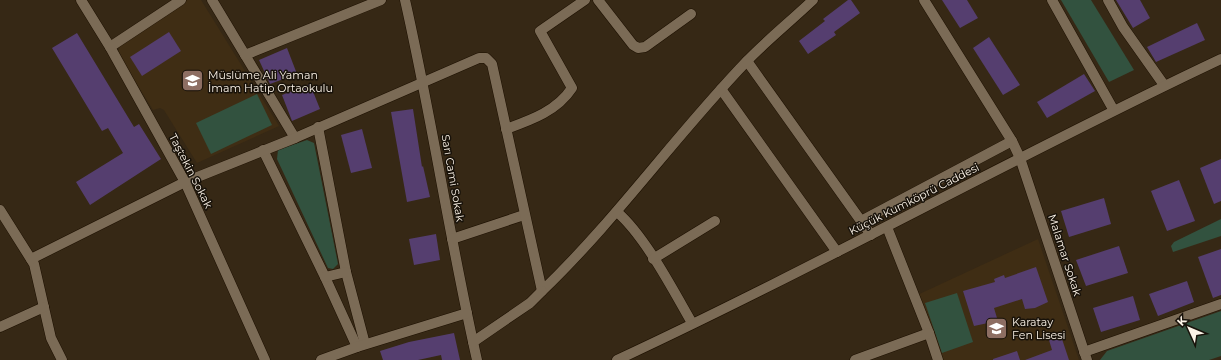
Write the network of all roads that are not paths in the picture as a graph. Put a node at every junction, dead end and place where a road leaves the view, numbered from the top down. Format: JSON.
{"nodes":[{"id":1,"x":81,"y":0,"type":"edge"},
{"id":2,"x":181,"y":0,"type":"edge"},
{"id":3,"x":212,"y":0,"type":"edge"},
{"id":4,"x":381,"y":0,"type":"edge"},
{"id":5,"x":405,"y":0,"type":"edge"},
{"id":6,"x":585,"y":0,"type":"edge"},
{"id":7,"x":598,"y":0,"type":"edge"},
{"id":8,"x":813,"y":0,"type":"edge"},
{"id":9,"x":924,"y":0,"type":"edge"},
{"id":10,"x":1052,"y":0,"type":"edge"},
{"id":11,"x":1108,"y":0,"type":"edge"},
{"id":12,"x":691,"y":14,"type":"dead end"},
{"id":13,"x":110,"y":47,"type":"junction"},
{"id":14,"x":245,"y":55,"type":"junction"},
{"id":15,"x":1221,"y":58,"type":"edge"},
{"id":16,"x":747,"y":61,"type":"junction"},
{"id":17,"x":423,"y":82,"type":"junction"},
{"id":18,"x":1164,"y":85,"type":"junction"},
{"id":19,"x":722,"y":90,"type":"junction"},
{"id":20,"x":1113,"y":109,"type":"junction"},
{"id":21,"x":318,"y":127,"type":"junction"},
{"id":22,"x":506,"y":129,"type":"junction"},
{"id":23,"x":295,"y":138,"type":"junction"},
{"id":24,"x":1012,"y":141,"type":"junction"},
{"id":25,"x":263,"y":150,"type":"junction"},
{"id":26,"x":1020,"y":158,"type":"junction"},
{"id":27,"x":185,"y":182,"type":"junction"},
{"id":28,"x":0,"y":210,"type":"edge"},
{"id":29,"x":617,"y":212,"type":"junction"},
{"id":30,"x":524,"y":215,"type":"junction"},
{"id":31,"x":715,"y":221,"type":"dead end"},
{"id":32,"x":861,"y":221,"type":"junction"},
{"id":33,"x":887,"y":227,"type":"junction"},
{"id":34,"x":871,"y":235,"type":"junction"},
{"id":35,"x":452,"y":239,"type":"junction"},
{"id":36,"x":837,"y":252,"type":"junction"},
{"id":37,"x":31,"y":259,"type":"junction"},
{"id":38,"x":653,"y":259,"type":"junction"},
{"id":39,"x":346,"y":272,"type":"junction"},
{"id":40,"x":325,"y":277,"type":"junction"},
{"id":41,"x":542,"y":291,"type":"junction"},
{"id":42,"x":1221,"y":304,"type":"edge"},
{"id":43,"x":44,"y":307,"type":"junction"},
{"id":44,"x":467,"y":313,"type":"junction"},
{"id":45,"x":692,"y":323,"type":"junction"},
{"id":46,"x":0,"y":327,"type":"edge"},
{"id":47,"x":929,"y":333,"type":"junction"},
{"id":48,"x":473,"y":342,"type":"junction"},
{"id":49,"x":361,"y":346,"type":"junction"},
{"id":50,"x":1086,"y":356,"type":"edge"},
{"id":51,"x":62,"y":360,"type":"edge"},
{"id":52,"x":265,"y":360,"type":"edge"},
{"id":53,"x":322,"y":360,"type":"edge"},
{"id":54,"x":477,"y":360,"type":"edge"},
{"id":55,"x":617,"y":360,"type":"edge"},
{"id":56,"x":855,"y":360,"type":"edge"},
{"id":57,"x":938,"y":360,"type":"edge"}],
"edges":[{"from":1,"to":13,"type":"street","name":"Taştekin Sokak"},
{"from":2,"to":13,"type":"street"},
{"from":3,"to":14,"type":"street"},
{"from":4,"to":14,"type":"street"},
{"from":5,"to":17,"type":"street","name":"Sarı Cami Sokak"},
{"from":6,"to":22,"type":"street"},
{"from":7,"to":12,"type":"street"},
{"from":8,"to":16,"type":"street"},
{"from":9,"to":24,"type":"street","name":"Malamar Sokak"},
{"from":10,"to":20,"type":"street"},
{"from":11,"to":18,"type":"street"},
{"from":13,"to":27,"type":"street","name":"Taştekin Sokak"},
{"from":14,"to":23,"type":"street"},
{"from":15,"to":18,"type":"street","name":"Küçük Kumköprü Caddesi"},
{"from":16,"to":19,"type":"street"},
{"from":16,"to":32,"type":"street"},
{"from":17,"to":21,"type":"street"},
{"from":17,"to":22,"type":"street"},
{"from":17,"to":35,"type":"street","name":"Sarı Cami Sokak"},
{"from":18,"to":20,"type":"street","name":"Küçük Kumköprü Caddesi"},
{"from":19,"to":29,"type":"street"},
{"from":19,"to":36,"type":"street"},
{"from":20,"to":26,"type":"street","name":"Küçük Kumköprü Caddesi"},
{"from":21,"to":23,"type":"street"},
{"from":21,"to":39,"type":"street"},
{"from":22,"to":30,"type":"street"},
{"from":23,"to":25,"type":"street"},
{"from":24,"to":26,"type":"street","name":"Malamar Sokak"},
{"from":24,"to":32,"type":"street"},
{"from":25,"to":27,"type":"street"},
{"from":25,"to":40,"type":"street"},
{"from":26,"to":33,"type":"street","name":"Küçük Kumköprü Caddesi"},
{"from":26,"to":50,"type":"street","name":"Malamar Sokak"},
{"from":27,"to":37,"type":"street"},
{"from":27,"to":52,"type":"street","name":"Taştekin Sokak"},
{"from":28,"to":37,"type":"street"},
{"from":29,"to":38,"type":"street"},
{"from":29,"to":41,"type":"street"},
{"from":30,"to":35,"type":"street"},
{"from":30,"to":41,"type":"street"},
{"from":31,"to":38,"type":"street"},
{"from":32,"to":34,"type":"street"},
{"from":33,"to":34,"type":"street","name":"Küçük Kumköprü Caddesi"},
{"from":33,"to":47,"type":"street"},
{"from":34,"to":36,"type":"street","name":"Küçük Kumköprü Caddesi"},
{"from":35,"to":44,"type":"street","name":"Sarı Cami Sokak"},
{"from":36,"to":45,"type":"street","name":"Küçük Kumköprü Caddesi"},
{"from":37,"to":43,"type":"street"},
{"from":38,"to":45,"type":"street"},
{"from":39,"to":40,"type":"street"},
{"from":39,"to":49,"type":"street"},
{"from":40,"to":49,"type":"street"},
{"from":41,"to":48,"type":"street"},
{"from":42,"to":50,"type":"street"},
{"from":43,"to":46,"type":"street"},
{"from":43,"to":51,"type":"street"},
{"from":44,"to":48,"type":"street","name":"Sarı Cami Sokak"},
{"from":44,"to":49,"type":"street"},
{"from":45,"to":55,"type":"street","name":"Küçük Kumköprü Caddesi"},
{"from":47,"to":56,"type":"street"},
{"from":47,"to":57,"type":"street"},
{"from":48,"to":54,"type":"street","name":"Sarı Cami Sokak"},
{"from":49,"to":53,"type":"street"}]}
